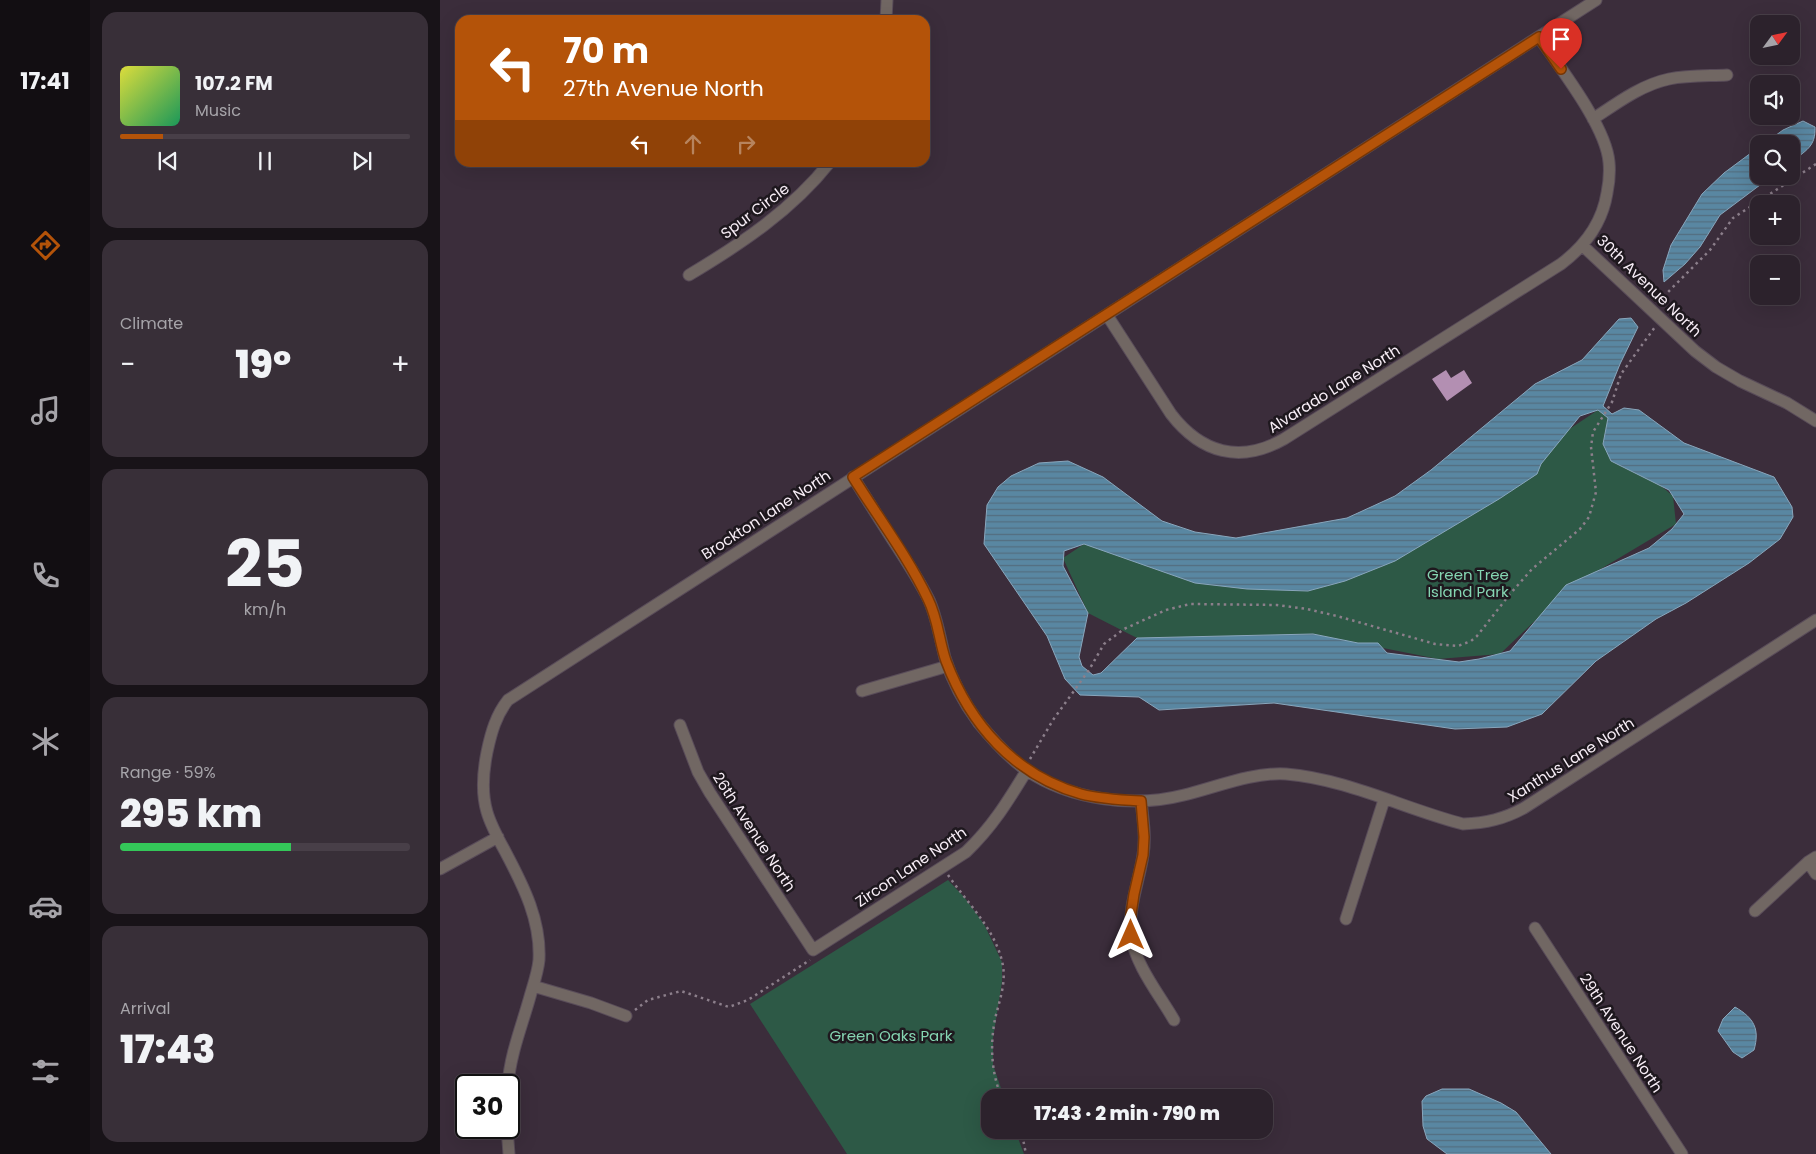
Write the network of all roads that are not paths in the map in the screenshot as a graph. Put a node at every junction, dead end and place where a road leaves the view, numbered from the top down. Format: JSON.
{"nodes":[{"id":1,"x":888,"y":0,"type":"edge"},
{"id":2,"x":1596,"y":0,"type":"edge"},
{"id":3,"x":886,"y":15,"type":"edge"},
{"id":4,"x":1539,"y":37,"type":"junction"},
{"id":5,"x":1727,"y":75,"type":"dead end"},
{"id":6,"x":1593,"y":118,"type":"junction"},
{"id":7,"x":826,"y":167,"type":"edge"},
{"id":8,"x":1583,"y":246,"type":"junction"},
{"id":9,"x":689,"y":275,"type":"dead end"},
{"id":10,"x":1106,"y":315,"type":"junction"},
{"id":11,"x":1816,"y":421,"type":"edge"},
{"id":12,"x":853,"y":477,"type":"junction"},
{"id":13,"x":1816,"y":620,"type":"edge"},
{"id":14,"x":948,"y":666,"type":"junction"},
{"id":15,"x":862,"y":691,"type":"dead end"},
{"id":16,"x":680,"y":725,"type":"dead end"},
{"id":17,"x":1027,"y":770,"type":"junction"},
{"id":18,"x":1384,"y":800,"type":"junction"},
{"id":19,"x":1141,"y":801,"type":"junction"},
{"id":20,"x":498,"y":836,"type":"junction"},
{"id":21,"x":1812,"y":860,"type":"edge"},
{"id":22,"x":440,"y":869,"type":"edge"},
{"id":23,"x":1816,"y":874,"type":"edge"},
{"id":24,"x":1755,"y":912,"type":"dead end"},
{"id":25,"x":1346,"y":919,"type":"dead end"},
{"id":26,"x":1535,"y":928,"type":"dead end"},
{"id":27,"x":813,"y":950,"type":"joint"},
{"id":28,"x":533,"y":986,"type":"junction"},
{"id":29,"x":626,"y":1016,"type":"road end"},
{"id":30,"x":1174,"y":1020,"type":"dead end"},
{"id":31,"x":510,"y":1074,"type":"edge"},
{"id":32,"x":508,"y":1139,"type":"edge"},
{"id":33,"x":510,"y":1154,"type":"edge"},
{"id":34,"x":1682,"y":1154,"type":"edge"}],
"edges":[{"from":1,"to":3,"type":"street"},
{"from":2,"to":4,"type":"street","name":"Brockton Lane North"},
{"from":4,"to":6,"type":"street","name":"30th Avenue North"},
{"from":4,"to":10,"type":"street","name":"Brockton Lane North"},
{"from":5,"to":6,"type":"street"},
{"from":6,"to":8,"type":"street","name":"30th Avenue North"},
{"from":7,"to":9,"type":"street","name":"Spur Circle"},
{"from":8,"to":10,"type":"street","name":"Alvarado Lane North"},
{"from":8,"to":11,"type":"street","name":"30th Avenue North"},
{"from":10,"to":12,"type":"street","name":"Brockton Lane North"},
{"from":12,"to":14,"type":"street","name":"Xanthus Lane North"},
{"from":12,"to":20,"type":"street","name":"Brockton Lane North"},
{"from":13,"to":18,"type":"street","name":"Xanthus Lane North"},
{"from":14,"to":15,"type":"street"},
{"from":14,"to":17,"type":"street","name":"Xanthus Lane North"},
{"from":16,"to":27,"type":"street","name":"26th Avenue North"},
{"from":17,"to":19,"type":"street","name":"Xanthus Lane North"},
{"from":17,"to":27,"type":"street","name":"Zircon Lane North"},
{"from":18,"to":19,"type":"street","name":"Xanthus Lane North"},
{"from":18,"to":25,"type":"street"},
{"from":19,"to":30,"type":"street"},
{"from":20,"to":22,"type":"street"},
{"from":20,"to":28,"type":"street"},
{"from":21,"to":23,"type":"street"},
{"from":21,"to":24,"type":"street"},
{"from":26,"to":34,"type":"street","name":"29th Avenue North"},
{"from":28,"to":29,"type":"street"},
{"from":28,"to":31,"type":"street"},
{"from":32,"to":33,"type":"street"}]}
